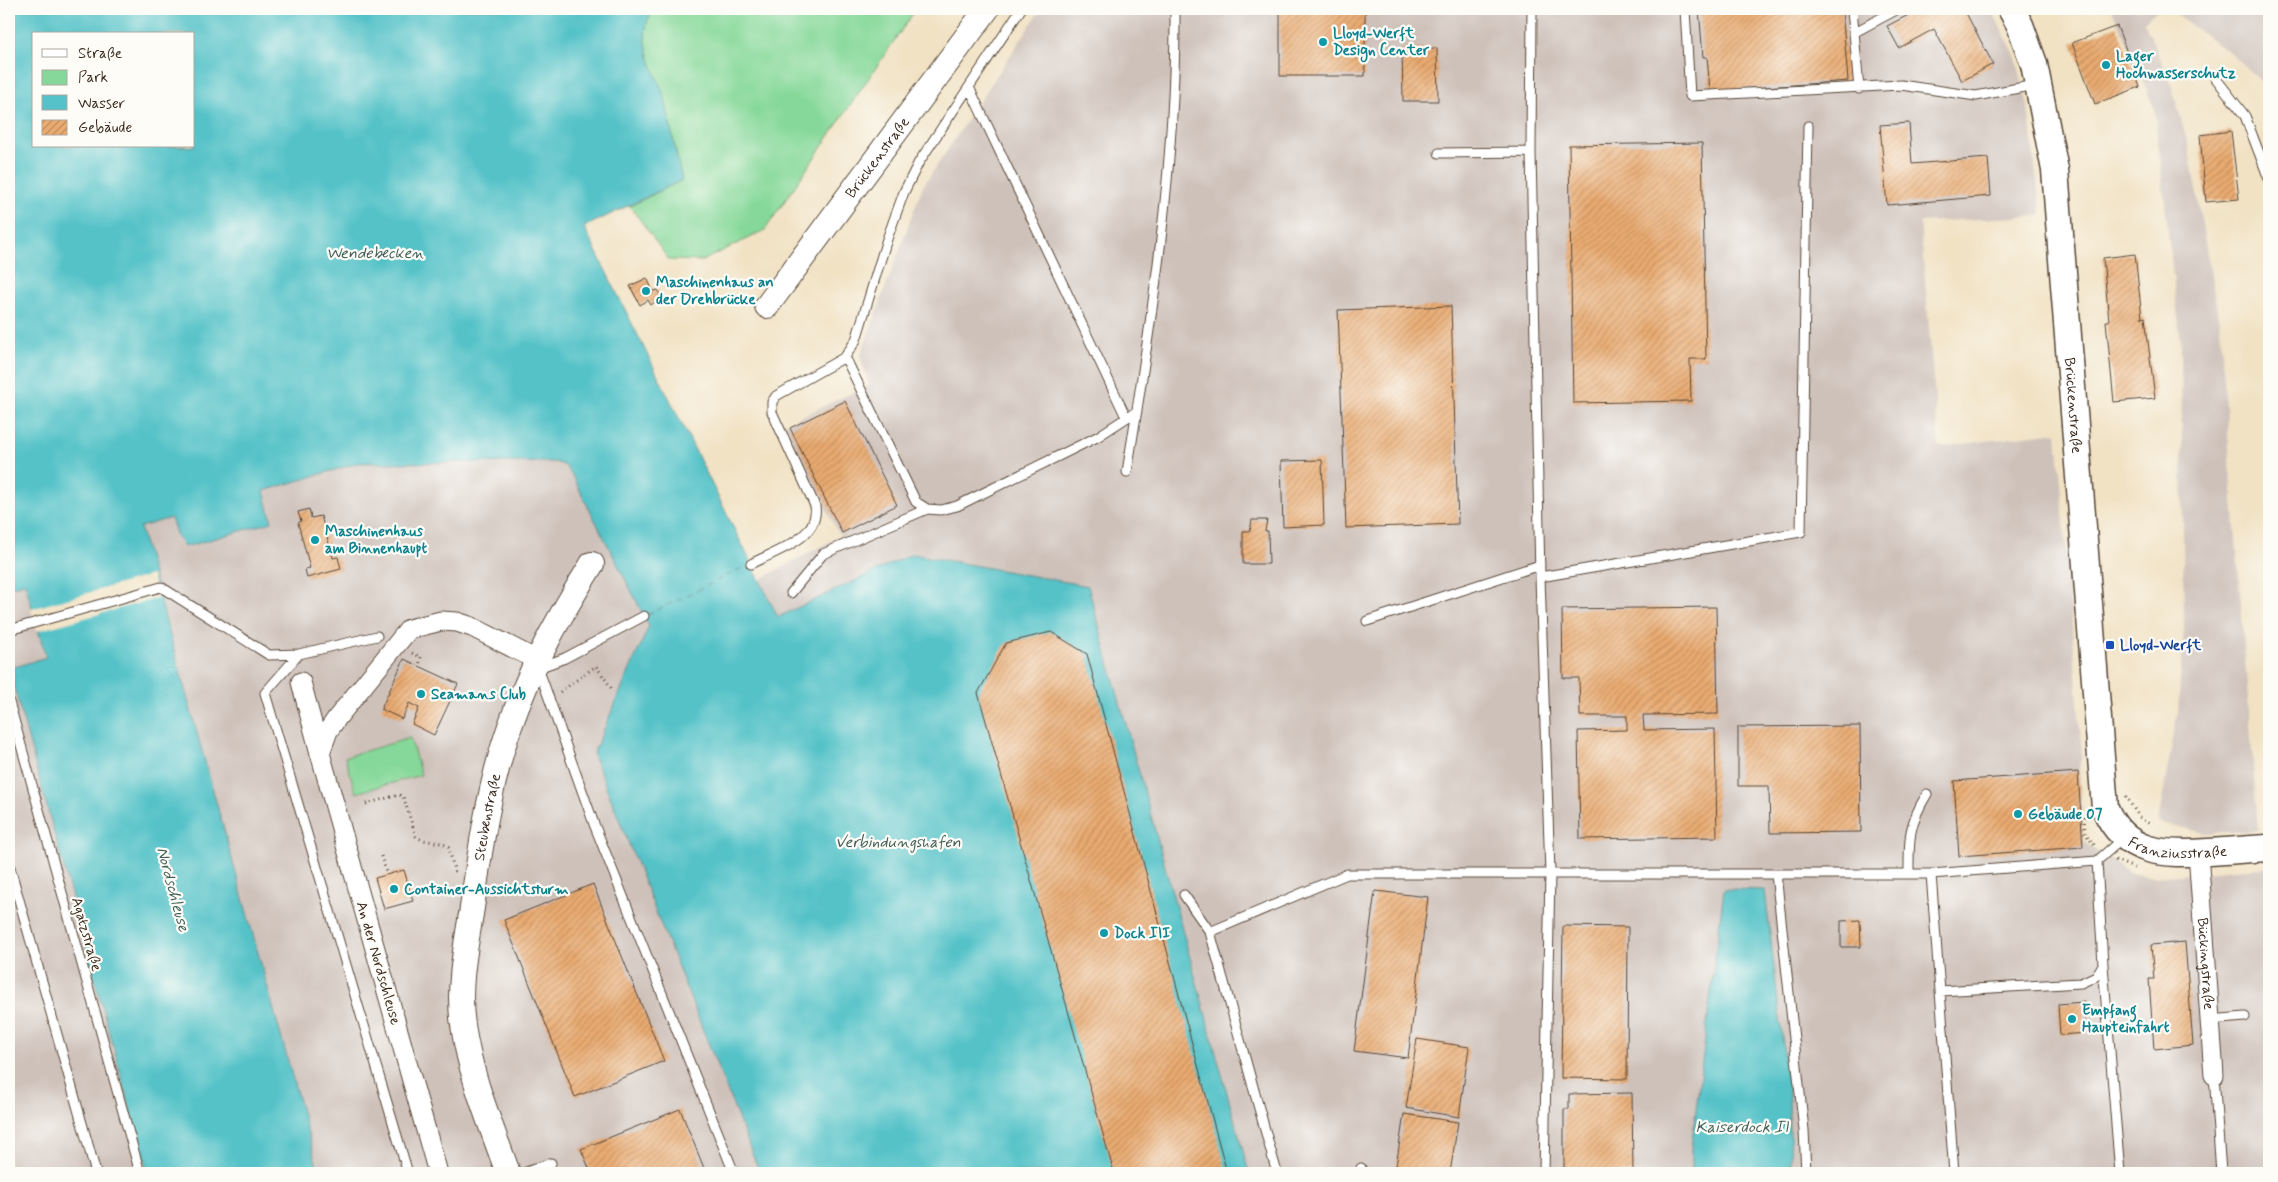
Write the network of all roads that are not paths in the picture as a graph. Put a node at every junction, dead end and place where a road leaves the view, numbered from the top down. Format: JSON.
{"nodes":[{"id":1,"x":986,"y":9,"type":"edge"},
{"id":2,"x":1022,"y":9,"type":"edge"},
{"id":3,"x":1175,"y":9,"type":"edge"},
{"id":4,"x":1532,"y":9,"type":"edge"},
{"id":5,"x":1685,"y":9,"type":"edge"},
{"id":6,"x":1852,"y":9,"type":"edge"},
{"id":7,"x":1898,"y":9,"type":"edge"},
{"id":8,"x":2011,"y":9,"type":"edge"},
{"id":9,"x":1855,"y":32,"type":"junction"},
{"id":10,"x":2214,"y":76,"type":"dead end"},
{"id":11,"x":2039,"y":85,"type":"junction"},
{"id":12,"x":969,"y":87,"type":"junction"},
{"id":13,"x":1859,"y":89,"type":"junction"},
{"id":14,"x":1808,"y":126,"type":"dead end"},
{"id":15,"x":1531,"y":152,"type":"junction"},
{"id":16,"x":1439,"y":153,"type":"dead end"},
{"id":17,"x":2269,"y":179,"type":"edge"},
{"id":18,"x":767,"y":306,"type":"dead end"},
{"id":19,"x":845,"y":357,"type":"junction"},
{"id":20,"x":1137,"y":411,"type":"junction"},
{"id":21,"x":1126,"y":417,"type":"junction"},
{"id":22,"x":1127,"y":472,"type":"dead end"},
{"id":23,"x":926,"y":509,"type":"junction"},
{"id":24,"x":592,"y":564,"type":"dead end"},
{"id":25,"x":751,"y":564,"type":"dead end"},
{"id":26,"x":1540,"y":565,"type":"junction"},
{"id":27,"x":1540,"y":577,"type":"junction"},
{"id":28,"x":791,"y":593,"type":"dead end"},
{"id":29,"x":644,"y":616,"type":"dead end"},
{"id":30,"x":1367,"y":621,"type":"dead end"},
{"id":31,"x":9,"y":630,"type":"edge"},
{"id":32,"x":377,"y":636,"type":"dead end"},
{"id":33,"x":299,"y":654,"type":"junction"},
{"id":34,"x":533,"y":669,"type":"junction"},
{"id":35,"x":301,"y":682,"type":"dead end"},
{"id":36,"x":9,"y":702,"type":"edge"},
{"id":37,"x":320,"y":753,"type":"junction"},
{"id":38,"x":1927,"y":794,"type":"dead end"},
{"id":39,"x":2115,"y":800,"type":"joint"},
{"id":40,"x":2124,"y":837,"type":"junction"},
{"id":41,"x":2269,"y":848,"type":"edge"},
{"id":42,"x":2198,"y":853,"type":"junction"},
{"id":43,"x":2097,"y":861,"type":"junction"},
{"id":44,"x":9,"y":864,"type":"edge"},
{"id":45,"x":1550,"y":873,"type":"junction"},
{"id":46,"x":1776,"y":874,"type":"junction"},
{"id":47,"x":1909,"y":874,"type":"junction"},
{"id":48,"x":1931,"y":874,"type":"junction"},
{"id":49,"x":1184,"y":895,"type":"dead end"},
{"id":50,"x":1210,"y":932,"type":"junction"},
{"id":51,"x":2103,"y":965,"type":"junction"},
{"id":52,"x":1940,"y":991,"type":"junction"},
{"id":53,"x":2245,"y":1017,"type":"dead end"},
{"id":54,"x":2210,"y":1020,"type":"junction"},
{"id":55,"x":2214,"y":1075,"type":"joint"},
{"id":56,"x":551,"y":1163,"type":"dead end"},
{"id":57,"x":96,"y":1173,"type":"edge"},
{"id":58,"x":140,"y":1173,"type":"edge"},
{"id":59,"x":408,"y":1173,"type":"edge"},
{"id":60,"x":438,"y":1173,"type":"edge"},
{"id":61,"x":508,"y":1173,"type":"edge"},
{"id":62,"x":524,"y":1173,"type":"edge"},
{"id":63,"x":734,"y":1173,"type":"edge"},
{"id":64,"x":1277,"y":1173,"type":"edge"},
{"id":65,"x":1544,"y":1173,"type":"edge"},
{"id":66,"x":1806,"y":1173,"type":"edge"},
{"id":67,"x":1954,"y":1173,"type":"edge"},
{"id":68,"x":2120,"y":1173,"type":"edge"},
{"id":69,"x":2221,"y":1173,"type":"edge"}],
"edges":[{"from":1,"to":18,"type":"street","name":"Brückenstraße"},
{"from":2,"to":12,"type":"lane"},
{"from":3,"to":20,"type":"lane"},
{"from":4,"to":15,"type":"lane"},
{"from":5,"to":13,"type":"lane"},
{"from":6,"to":9,"type":"lane"},
{"from":7,"to":9,"type":"lane"},
{"from":8,"to":11,"type":"main road","name":"Brückenstraße"},
{"from":9,"to":13,"type":"lane"},
{"from":10,"to":17,"type":"lane"},
{"from":11,"to":13,"type":"lane"},
{"from":11,"to":39,"type":"main road","name":"Brückenstraße"},
{"from":12,"to":19,"type":"lane"},
{"from":12,"to":21,"type":"lane"},
{"from":14,"to":27,"type":"lane"},
{"from":15,"to":16,"type":"lane"},
{"from":15,"to":26,"type":"lane"},
{"from":19,"to":23,"type":"lane"},
{"from":19,"to":25,"type":"lane"},
{"from":20,"to":21,"type":"lane"},
{"from":20,"to":22,"type":"lane"},
{"from":21,"to":23,"type":"lane"},
{"from":23,"to":28,"type":"lane"},
{"from":24,"to":34,"type":"street","name":"Steubenstraße"},
{"from":26,"to":27,"type":"lane"},
{"from":26,"to":30,"type":"lane"},
{"from":27,"to":45,"type":"lane"},
{"from":29,"to":34,"type":"lane"},
{"from":31,"to":33,"type":"lane"},
{"from":32,"to":33,"type":"lane"},
{"from":33,"to":59,"type":"lane"},
{"from":34,"to":37,"type":"street"},
{"from":34,"to":61,"type":"street","name":"Steubenstraße"},
{"from":34,"to":63,"type":"lane"},
{"from":35,"to":37,"type":"street","name":"An der Nordschleuse"},
{"from":36,"to":58,"type":"lane","name":"Agatzstraße"},
{"from":37,"to":60,"type":"street","name":"An der Nordschleuse"},
{"from":38,"to":47,"type":"lane"},
{"from":39,"to":40,"type":"main road","name":"Franziusstraße"},
{"from":40,"to":42,"type":"main road","name":"Franziusstraße"},
{"from":40,"to":43,"type":"lane"},
{"from":41,"to":42,"type":"main road","name":"Franziusstraße"},
{"from":42,"to":54,"type":"street","name":"Bückingstraße"},
{"from":43,"to":48,"type":"lane"},
{"from":43,"to":51,"type":"lane"},
{"from":44,"to":57,"type":"lane"},
{"from":45,"to":46,"type":"lane"},
{"from":45,"to":50,"type":"lane"},
{"from":45,"to":65,"type":"lane"},
{"from":46,"to":47,"type":"lane"},
{"from":46,"to":66,"type":"lane"},
{"from":47,"to":48,"type":"lane"},
{"from":48,"to":52,"type":"lane"},
{"from":49,"to":50,"type":"lane"},
{"from":50,"to":64,"type":"lane"},
{"from":51,"to":52,"type":"lane"},
{"from":51,"to":68,"type":"lane"},
{"from":52,"to":67,"type":"lane"},
{"from":53,"to":54,"type":"lane"},
{"from":54,"to":55,"type":"street","name":"Bückingstraße"},
{"from":55,"to":69,"type":"lane"},
{"from":56,"to":62,"type":"lane"}]}
